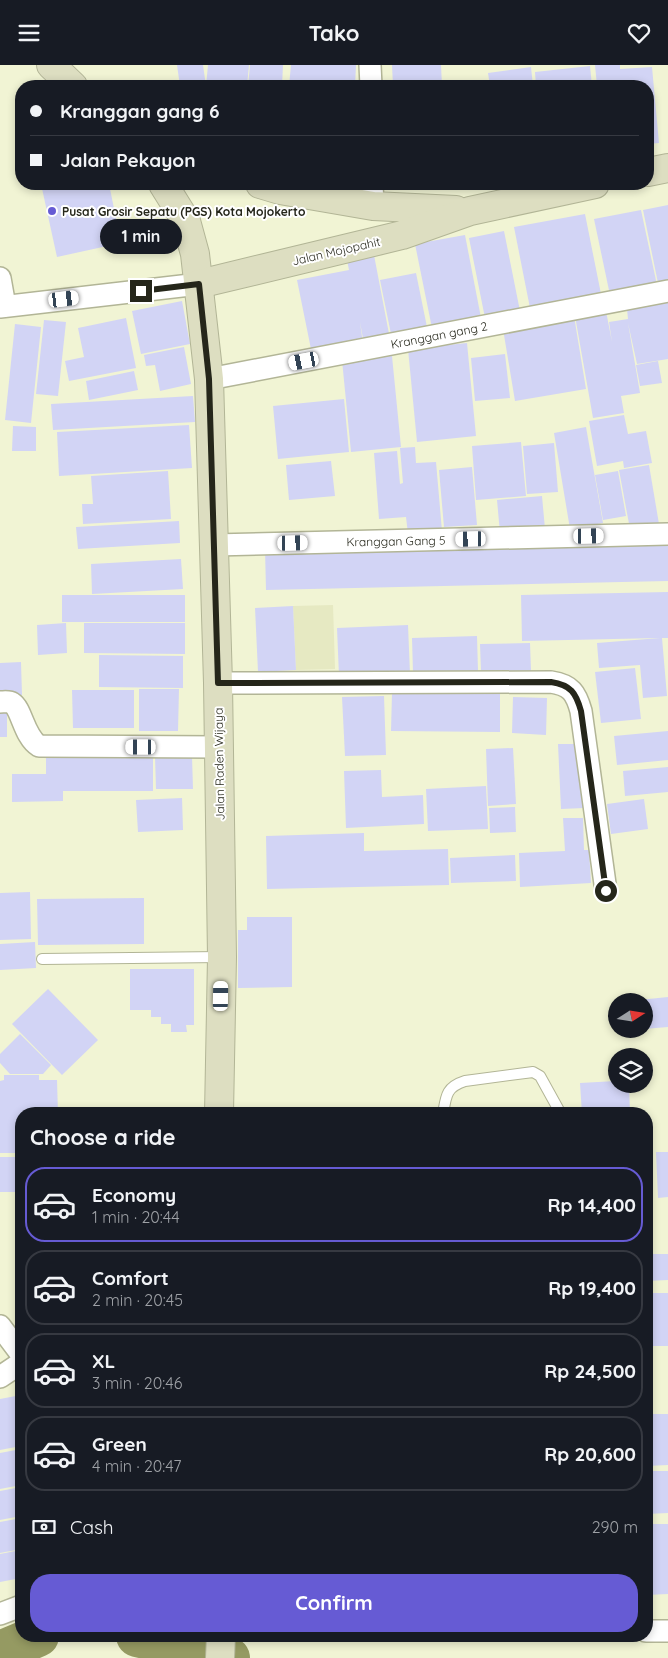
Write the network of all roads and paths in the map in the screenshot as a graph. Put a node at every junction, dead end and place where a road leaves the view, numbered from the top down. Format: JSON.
{"nodes":[{"id":1,"x":51,"y":65,"type":"edge"},
{"id":2,"x":370,"y":65,"type":"edge"},
{"id":3,"x":67,"y":80,"type":"edge"},
{"id":4,"x":370,"y":80,"type":"edge"},
{"id":5,"x":668,"y":168,"type":"edge"},
{"id":6,"x":654,"y":171,"type":"edge"},
{"id":7,"x":166,"y":190,"type":"edge"},
{"id":8,"x":280,"y":190,"type":"edge"},
{"id":9,"x":567,"y":190,"type":"edge"},
{"id":10,"x":372,"y":195,"type":"edge"},
{"id":11,"x":470,"y":211,"type":"junction"},
{"id":12,"x":0,"y":278,"type":"edge"},
{"id":13,"x":199,"y":284,"type":"junction"},
{"id":14,"x":668,"y":291,"type":"edge"},
{"id":15,"x":3,"y":306,"type":"edge"},
{"id":16,"x":209,"y":379,"type":"junction"},
{"id":17,"x":668,"y":534,"type":"edge"},
{"id":18,"x":214,"y":545,"type":"junction"},
{"id":19,"x":218,"y":683,"type":"junction"},
{"id":20,"x":0,"y":702,"type":"edge"},
{"id":21,"x":218,"y":747,"type":"junction"},
{"id":22,"x":606,"y":891,"type":"dead end"},
{"id":23,"x":222,"y":957,"type":"junction"},
{"id":24,"x":42,"y":959,"type":"dead end"},
{"id":25,"x":219,"y":1107,"type":"edge"},
{"id":26,"x":444,"y":1107,"type":"edge"},
{"id":27,"x":557,"y":1107,"type":"edge"},
{"id":28,"x":0,"y":1326,"type":"edge"},
{"id":29,"x":15,"y":1346,"type":"edge"},
{"id":30,"x":15,"y":1367,"type":"edge"},
{"id":31,"x":0,"y":1377,"type":"edge"},
{"id":32,"x":15,"y":1379,"type":"edge"},
{"id":33,"x":15,"y":1608,"type":"edge"},
{"id":34,"x":0,"y":1614,"type":"edge"},
{"id":35,"x":653,"y":1631,"type":"edge"},
{"id":36,"x":668,"y":1631,"type":"edge"}],
"edges":[{"from":1,"to":3,"type":"main road"},
{"from":2,"to":4,"type":"street"},
{"from":5,"to":6,"type":"main road"},
{"from":7,"to":13,"type":"main road","name":"Jalan Raden Wijaya"},
{"from":8,"to":10,"type":"main road","name":"Jalan Mojopahit"},
{"from":9,"to":11,"type":"main road","name":"Jalan Mojopahit"},
{"from":10,"to":11,"type":"main road","name":"Jalan Mojopahit"},
{"from":11,"to":13,"type":"main road","name":"Jalan Mojopahit"},
{"from":12,"to":15,"type":"street"},
{"from":13,"to":15,"type":"street"},
{"from":13,"to":16,"type":"main road","name":"Jalan Raden Wijaya"},
{"from":14,"to":16,"type":"street","name":"Kranggan gang 2"},
{"from":16,"to":18,"type":"main road","name":"Jalan Raden Wijaya"},
{"from":17,"to":18,"type":"street","name":"Kranggan Gang 5"},
{"from":18,"to":19,"type":"main road","name":"Jalan Raden Wijaya"},
{"from":19,"to":21,"type":"main road","name":"Jalan Raden Wijaya"},
{"from":19,"to":22,"type":"street"},
{"from":20,"to":21,"type":"street"},
{"from":21,"to":23,"type":"main road","name":"Jalan Raden Wijaya"},
{"from":23,"to":24,"type":"lane"},
{"from":23,"to":25,"type":"main road","name":"Jalan Raden Wijaya"},
{"from":26,"to":27,"type":"lane"},
{"from":28,"to":29,"type":"street"},
{"from":30,"to":31,"type":"street"},
{"from":31,"to":32,"type":"street"},
{"from":33,"to":34,"type":"street"},
{"from":35,"to":36,"type":"street"}]}
